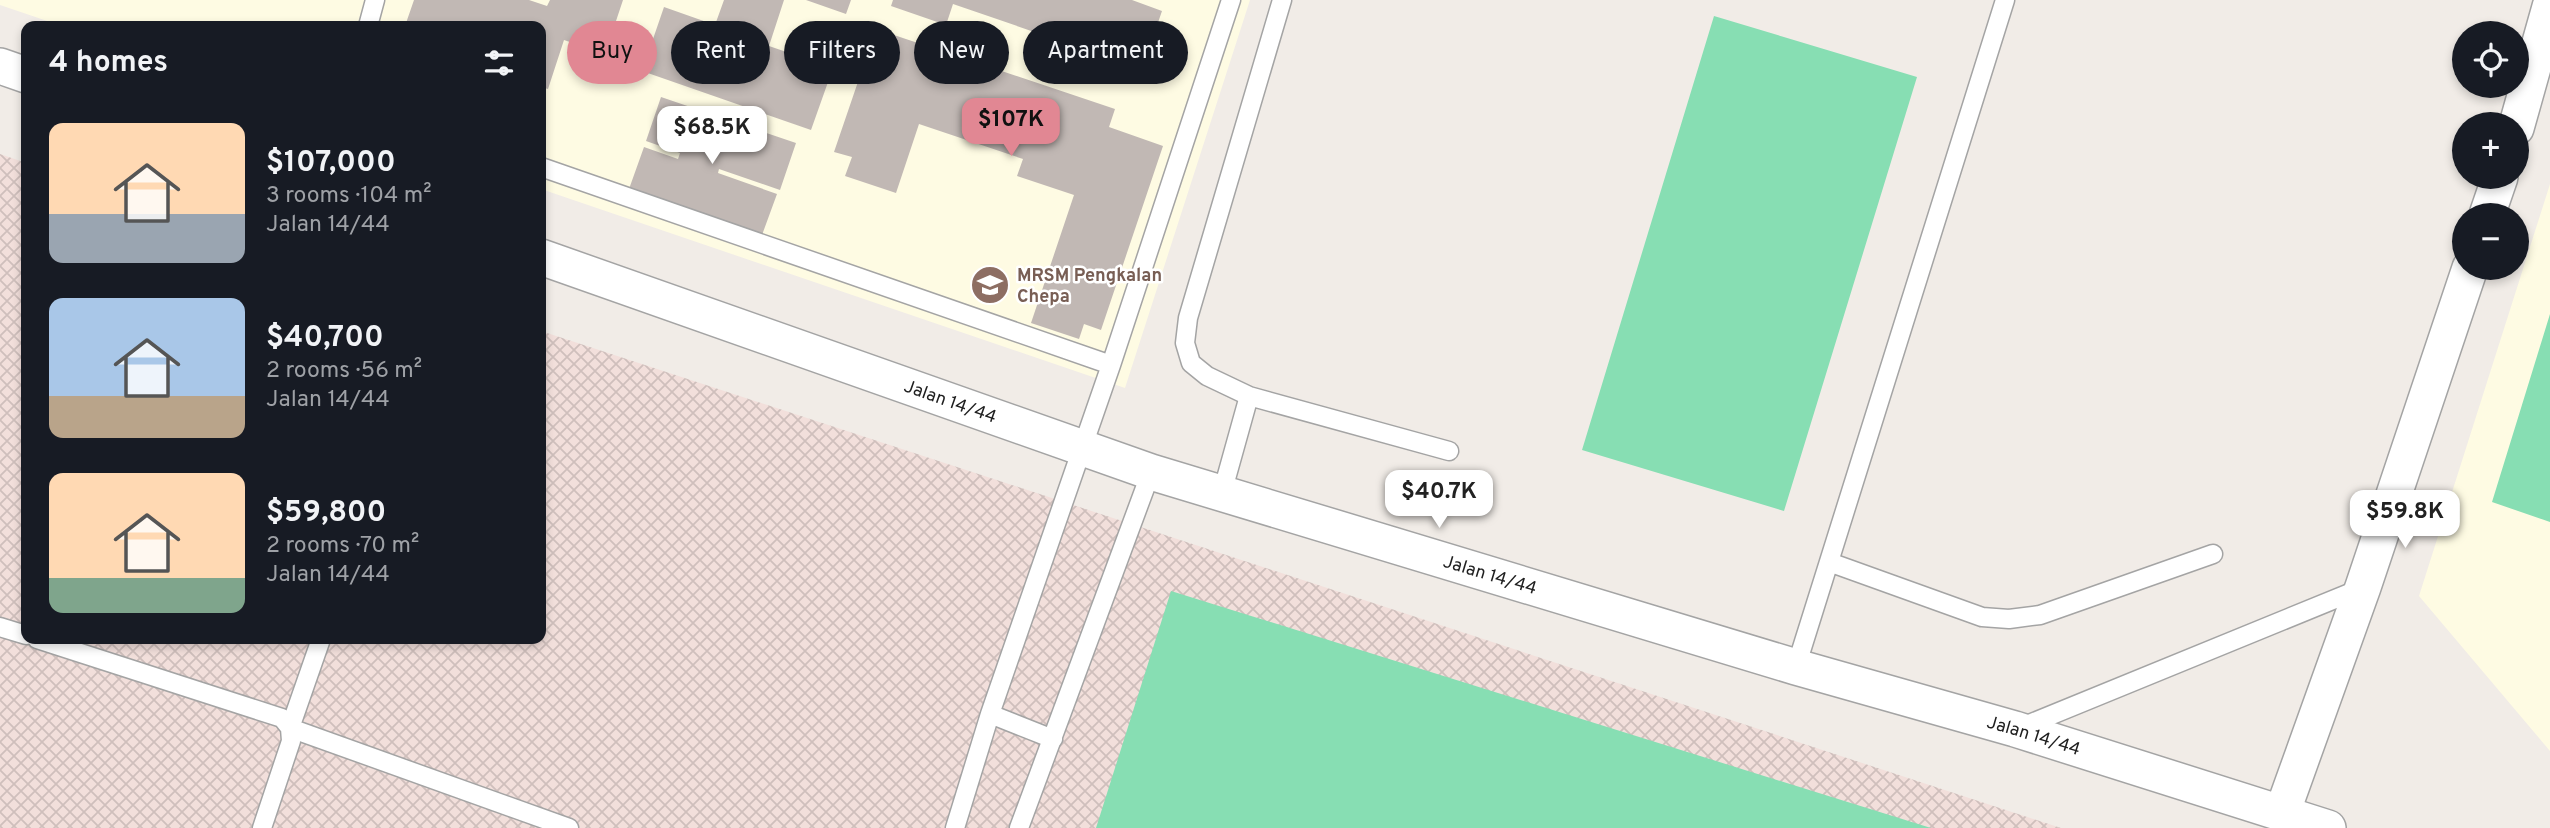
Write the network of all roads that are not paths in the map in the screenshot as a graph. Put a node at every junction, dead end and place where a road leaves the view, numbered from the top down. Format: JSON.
{"nodes":[{"id":1,"x":375,"y":0,"type":"edge"},
{"id":2,"x":1231,"y":0,"type":"edge"},
{"id":3,"x":1282,"y":0,"type":"edge"},
{"id":4,"x":2005,"y":0,"type":"edge"},
{"id":5,"x":2550,"y":7,"type":"edge"},
{"id":6,"x":369,"y":21,"type":"edge"},
{"id":7,"x":0,"y":65,"type":"edge"},
{"id":8,"x":21,"y":73,"type":"edge"},
{"id":9,"x":2520,"y":112,"type":"edge"},
{"id":10,"x":546,"y":169,"type":"edge"},
{"id":11,"x":546,"y":259,"type":"edge"},
{"id":12,"x":2466,"y":280,"type":"edge"},
{"id":13,"x":1111,"y":365,"type":"junction"},
{"id":14,"x":1249,"y":396,"type":"junction"},
{"id":15,"x":1082,"y":448,"type":"junction"},
{"id":16,"x":1449,"y":450,"type":"dead end"},
{"id":17,"x":1151,"y":472,"type":"junction"},
{"id":18,"x":1222,"y":494,"type":"junction"},
{"id":19,"x":2214,"y":554,"type":"dead end"},
{"id":20,"x":1829,"y":562,"type":"junction"},
{"id":21,"x":2363,"y":587,"type":"junction"},
{"id":22,"x":0,"y":627,"type":"edge"},
{"id":23,"x":21,"y":633,"type":"edge"},
{"id":24,"x":53,"y":644,"type":"edge"},
{"id":25,"x":319,"y":644,"type":"edge"},
{"id":26,"x":1796,"y":667,"type":"junction"},
{"id":27,"x":990,"y":714,"type":"junction"},
{"id":28,"x":290,"y":728,"type":"junction"},
{"id":29,"x":2015,"y":729,"type":"junction"},
{"id":30,"x":1053,"y":738,"type":"junction"},
{"id":31,"x":2282,"y":813,"type":"junction"},
{"id":32,"x":262,"y":828,"type":"edge"},
{"id":33,"x":569,"y":828,"type":"edge"},
{"id":34,"x":955,"y":828,"type":"edge"},
{"id":35,"x":1019,"y":828,"type":"edge"},
{"id":36,"x":2328,"y":828,"type":"edge"}],
"edges":[{"from":1,"to":6,"type":"lane"},
{"from":2,"to":13,"type":"lane"},
{"from":3,"to":14,"type":"lane"},
{"from":4,"to":20,"type":"lane"},
{"from":5,"to":9,"type":"street"},
{"from":7,"to":8,"type":"street"},
{"from":10,"to":13,"type":"lane"},
{"from":11,"to":15,"type":"street","name":"Jalan 14/44"},
{"from":12,"to":21,"type":"street"},
{"from":13,"to":15,"type":"lane"},
{"from":14,"to":16,"type":"lane"},
{"from":14,"to":18,"type":"lane"},
{"from":15,"to":17,"type":"street","name":"Jalan 14/44"},
{"from":15,"to":27,"type":"lane"},
{"from":17,"to":18,"type":"street","name":"Jalan 14/44"},
{"from":17,"to":30,"type":"lane"},
{"from":18,"to":26,"type":"street","name":"Jalan 14/44"},
{"from":19,"to":20,"type":"lane"},
{"from":20,"to":26,"type":"lane"},
{"from":21,"to":29,"type":"lane"},
{"from":21,"to":31,"type":"street"},
{"from":22,"to":23,"type":"lane"},
{"from":24,"to":28,"type":"lane"},
{"from":25,"to":28,"type":"lane"},
{"from":26,"to":29,"type":"street","name":"Jalan 14/44"},
{"from":27,"to":30,"type":"lane"},
{"from":27,"to":34,"type":"lane"},
{"from":28,"to":32,"type":"lane"},
{"from":28,"to":33,"type":"lane"},
{"from":29,"to":31,"type":"street","name":"Jalan 14/44"},
{"from":30,"to":35,"type":"lane"},
{"from":31,"to":36,"type":"street","name":"Jalan 14/44"}]}
